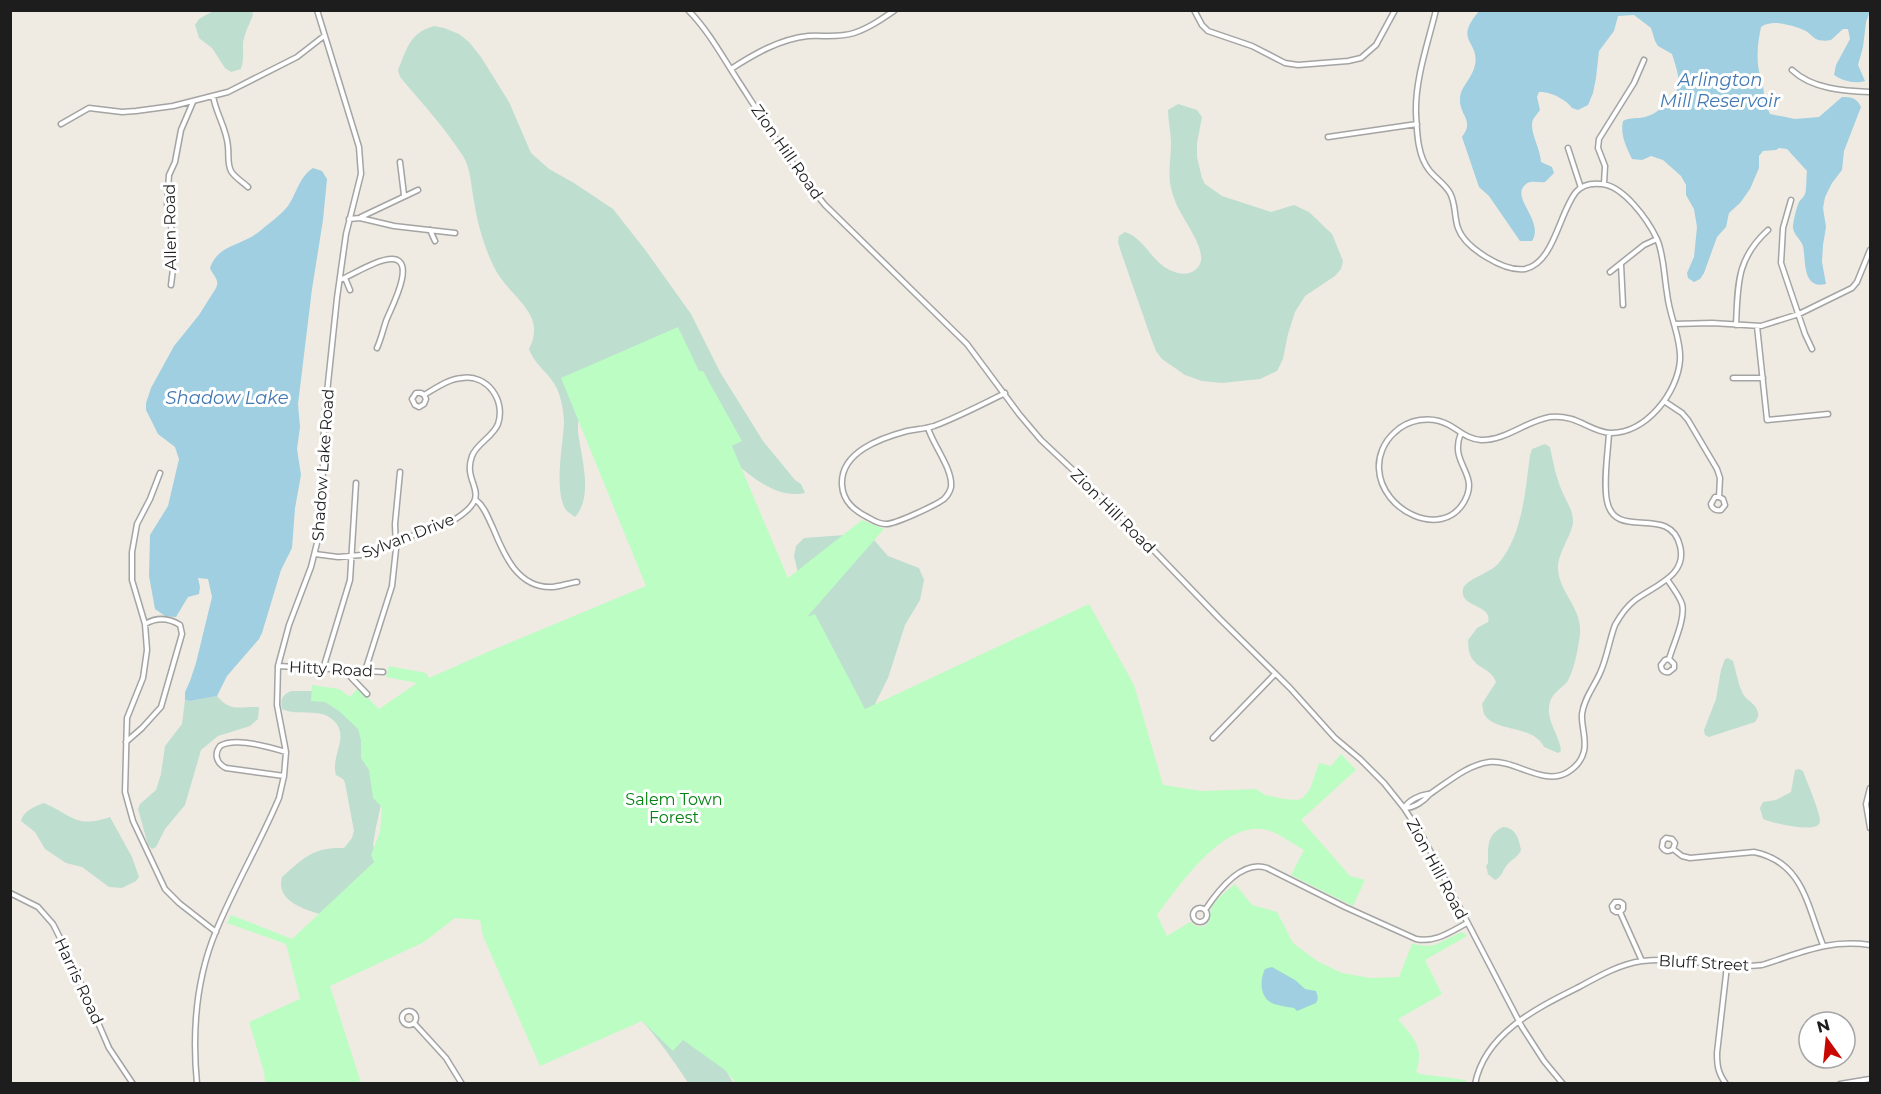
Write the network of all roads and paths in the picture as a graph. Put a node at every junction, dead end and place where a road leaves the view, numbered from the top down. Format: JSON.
{"nodes":[{"id":1,"x":317,"y":10,"type":"edge"},
{"id":2,"x":688,"y":10,"type":"edge"},
{"id":3,"x":895,"y":10,"type":"edge"},
{"id":4,"x":1194,"y":10,"type":"edge"},
{"id":5,"x":1395,"y":10,"type":"edge"},
{"id":6,"x":1436,"y":10,"type":"edge"},
{"id":7,"x":324,"y":36,"type":"junction"},
{"id":8,"x":1644,"y":60,"type":"dead end"},
{"id":9,"x":731,"y":69,"type":"junction"},
{"id":10,"x":1793,"y":71,"type":"dead end"},
{"id":11,"x":1870,"y":92,"type":"edge"},
{"id":12,"x":213,"y":96,"type":"junction"},
{"id":13,"x":193,"y":101,"type":"junction"},
{"id":14,"x":61,"y":124,"type":"dead end"},
{"id":15,"x":1417,"y":124,"type":"junction"},
{"id":16,"x":1328,"y":137,"type":"dead end"},
{"id":17,"x":1568,"y":148,"type":"dead end"},
{"id":18,"x":400,"y":162,"type":"dead end"},
{"id":19,"x":1604,"y":184,"type":"junction"},
{"id":20,"x":248,"y":187,"type":"dead end"},
{"id":21,"x":1581,"y":188,"type":"junction"},
{"id":22,"x":418,"y":190,"type":"dead end"},
{"id":23,"x":404,"y":195,"type":"junction"},
{"id":24,"x":1791,"y":200,"type":"dead end"},
{"id":25,"x":360,"y":218,"type":"junction"},
{"id":26,"x":349,"y":219,"type":"junction"},
{"id":27,"x":429,"y":229,"type":"junction"},
{"id":28,"x":1768,"y":230,"type":"dead end"},
{"id":29,"x":455,"y":233,"type":"dead end"},
{"id":30,"x":1657,"y":239,"type":"junction"},
{"id":31,"x":435,"y":241,"type":"dead end"},
{"id":32,"x":1870,"y":250,"type":"edge"},
{"id":33,"x":1621,"y":264,"type":"junction"},
{"id":34,"x":1610,"y":272,"type":"dead end"},
{"id":35,"x":345,"y":278,"type":"junction"},
{"id":36,"x":340,"y":280,"type":"junction"},
{"id":37,"x":171,"y":285,"type":"dead end"},
{"id":38,"x":350,"y":290,"type":"dead end"},
{"id":39,"x":1623,"y":305,"type":"dead end"},
{"id":40,"x":1799,"y":314,"type":"junction"},
{"id":41,"x":1674,"y":324,"type":"junction"},
{"id":42,"x":1736,"y":325,"type":"junction"},
{"id":43,"x":1757,"y":326,"type":"junction"},
{"id":44,"x":377,"y":348,"type":"dead end"},
{"id":45,"x":1812,"y":349,"type":"dead end"},
{"id":46,"x":1733,"y":378,"type":"dead end"},
{"id":47,"x":1763,"y":378,"type":"junction"},
{"id":48,"x":1005,"y":393,"type":"junction"},
{"id":49,"x":424,"y":395,"type":"dead end"},
{"id":50,"x":1664,"y":401,"type":"junction"},
{"id":51,"x":1828,"y":414,"type":"dead end"},
{"id":52,"x":928,"y":428,"type":"junction"},
{"id":53,"x":1461,"y":433,"type":"junction"},
{"id":54,"x":1610,"y":433,"type":"junction"},
{"id":55,"x":160,"y":472,"type":"dead end"},
{"id":56,"x":400,"y":472,"type":"dead end"},
{"id":57,"x":356,"y":483,"type":"dead end"},
{"id":58,"x":1719,"y":497,"type":"dead end"},
{"id":59,"x":476,"y":500,"type":"junction"},
{"id":60,"x":396,"y":542,"type":"junction"},
{"id":61,"x":315,"y":554,"type":"junction"},
{"id":62,"x":352,"y":557,"type":"junction"},
{"id":63,"x":1667,"y":579,"type":"junction"},
{"id":64,"x":577,"y":582,"type":"dead end"},
{"id":65,"x":145,"y":624,"type":"junction"},
{"id":66,"x":1669,"y":659,"type":"dead end"},
{"id":67,"x":278,"y":666,"type":"junction"},
{"id":68,"x":323,"y":669,"type":"junction"},
{"id":69,"x":343,"y":670,"type":"junction"},
{"id":70,"x":365,"y":671,"type":"junction"},
{"id":71,"x":383,"y":672,"type":"dead end"},
{"id":72,"x":1275,"y":674,"type":"junction"},
{"id":73,"x":367,"y":694,"type":"dead end"},
{"id":74,"x":1213,"y":738,"type":"dead end"},
{"id":75,"x":126,"y":742,"type":"junction"},
{"id":76,"x":286,"y":752,"type":"junction"},
{"id":77,"x":284,"y":776,"type":"junction"},
{"id":78,"x":1870,"y":788,"type":"edge"},
{"id":79,"x":1404,"y":808,"type":"junction"},
{"id":80,"x":1870,"y":828,"type":"edge"},
{"id":81,"x":1673,"y":849,"type":"dead end"},
{"id":82,"x":10,"y":893,"type":"edge"},
{"id":83,"x":1204,"y":910,"type":"dead end"},
{"id":84,"x":1620,"y":912,"type":"dead end"},
{"id":85,"x":1467,"y":923,"type":"junction"},
{"id":86,"x":216,"y":932,"type":"junction"},
{"id":87,"x":1823,"y":945,"type":"junction"},
{"id":88,"x":1870,"y":945,"type":"edge"},
{"id":89,"x":1642,"y":961,"type":"junction"},
{"id":90,"x":1727,"y":966,"type":"junction"},
{"id":91,"x":1519,"y":1021,"type":"junction"},
{"id":92,"x":414,"y":1023,"type":"dead end"},
{"id":93,"x":1870,"y":1079,"type":"edge"},
{"id":94,"x":133,"y":1083,"type":"edge"},
{"id":95,"x":197,"y":1083,"type":"edge"},
{"id":96,"x":462,"y":1083,"type":"edge"},
{"id":97,"x":1475,"y":1083,"type":"edge"},
{"id":98,"x":1563,"y":1083,"type":"edge"},
{"id":99,"x":1726,"y":1083,"type":"edge"},
{"id":100,"x":1840,"y":1083,"type":"edge"}],
"edges":[{"from":1,"to":7,"type":"street","name":"Shadow Lake Road"},
{"from":2,"to":9,"type":"street","name":"Zion Hill Road"},
{"from":3,"to":9,"type":"street"},
{"from":4,"to":5,"type":"street"},
{"from":6,"to":15,"type":"street"},
{"from":7,"to":12,"type":"street"},
{"from":7,"to":26,"type":"street","name":"Shadow Lake Road"},
{"from":8,"to":19,"type":"street"},
{"from":9,"to":48,"type":"street","name":"Zion Hill Road"},
{"from":10,"to":11,"type":"street"},
{"from":12,"to":13,"type":"street"},
{"from":12,"to":20,"type":"street"},
{"from":13,"to":14,"type":"street"},
{"from":13,"to":37,"type":"street","name":"Allen Road"},
{"from":15,"to":16,"type":"street"},
{"from":15,"to":21,"type":"street"},
{"from":17,"to":21,"type":"street"},
{"from":18,"to":23,"type":"street"},
{"from":19,"to":21,"type":"street"},
{"from":19,"to":30,"type":"street"},
{"from":22,"to":23,"type":"street"},
{"from":23,"to":25,"type":"street"},
{"from":24,"to":40,"type":"street"},
{"from":25,"to":26,"type":"street"},
{"from":25,"to":27,"type":"street"},
{"from":26,"to":36,"type":"street","name":"Shadow Lake Road"},
{"from":27,"to":29,"type":"street"},
{"from":27,"to":31,"type":"street"},
{"from":28,"to":42,"type":"street"},
{"from":30,"to":33,"type":"street"},
{"from":30,"to":41,"type":"street"},
{"from":32,"to":40,"type":"street"},
{"from":33,"to":34,"type":"street"},
{"from":33,"to":39,"type":"street"},
{"from":35,"to":36,"type":"street"},
{"from":35,"to":38,"type":"street"},
{"from":35,"to":44,"type":"street"},
{"from":36,"to":61,"type":"street","name":"Shadow Lake Road"},
{"from":40,"to":43,"type":"street"},
{"from":40,"to":45,"type":"street"},
{"from":41,"to":42,"type":"street"},
{"from":41,"to":50,"type":"street"},
{"from":42,"to":43,"type":"street"},
{"from":43,"to":47,"type":"street"},
{"from":46,"to":47,"type":"street"},
{"from":47,"to":51,"type":"street"},
{"from":48,"to":52,"type":"street"},
{"from":48,"to":72,"type":"street","name":"Zion Hill Road"},
{"from":49,"to":59,"type":"street"},
{"from":50,"to":54,"type":"street"},
{"from":50,"to":58,"type":"street"},
{"from":52,"to":52,"type":"street"},
{"from":53,"to":53,"type":"street"},
{"from":53,"to":54,"type":"street"},
{"from":54,"to":63,"type":"street"},
{"from":55,"to":65,"type":"street"},
{"from":56,"to":60,"type":"street"},
{"from":57,"to":62,"type":"street"},
{"from":59,"to":60,"type":"street","name":"Sylvan Drive"},
{"from":59,"to":64,"type":"street"},
{"from":60,"to":62,"type":"street","name":"Sylvan Drive"},
{"from":60,"to":70,"type":"street"},
{"from":61,"to":62,"type":"street","name":"Sylvan Drive"},
{"from":61,"to":67,"type":"street","name":"Shadow Lake Road"},
{"from":62,"to":68,"type":"street"},
{"from":63,"to":66,"type":"street"},
{"from":63,"to":79,"type":"street"},
{"from":65,"to":75,"type":"street"},
{"from":65,"to":75,"type":"street"},
{"from":67,"to":68,"type":"street","name":"Hitty Road"},
{"from":67,"to":76,"type":"street","name":"Shadow Lake Road"},
{"from":68,"to":69,"type":"street","name":"Hitty Road"},
{"from":69,"to":70,"type":"street","name":"Hitty Road"},
{"from":69,"to":73,"type":"street"},
{"from":70,"to":71,"type":"street","name":"Hitty Road"},
{"from":72,"to":74,"type":"street"},
{"from":72,"to":79,"type":"street","name":"Zion Hill Road"},
{"from":75,"to":86,"type":"street"},
{"from":76,"to":77,"type":"street","name":"Shadow Lake Road"},
{"from":76,"to":77,"type":"street"},
{"from":77,"to":86,"type":"street","name":"Shadow Lake Road"},
{"from":78,"to":80,"type":"street"},
{"from":79,"to":85,"type":"street","name":"Zion Hill Road"},
{"from":81,"to":87,"type":"street"},
{"from":82,"to":94,"type":"street","name":"Harris Road"},
{"from":83,"to":85,"type":"street"},
{"from":84,"to":89,"type":"street"},
{"from":85,"to":91,"type":"street","name":"Zion Hill Road"},
{"from":86,"to":95,"type":"street","name":"Shadow Lake Road"},
{"from":87,"to":88,"type":"street","name":"Bluff Street"},
{"from":87,"to":90,"type":"street","name":"Bluff Street"},
{"from":89,"to":90,"type":"street","name":"Bluff Street"},
{"from":89,"to":91,"type":"street","name":"Bluff Street"},
{"from":90,"to":99,"type":"street"},
{"from":91,"to":97,"type":"street","name":"Bluff Street"},
{"from":91,"to":98,"type":"street","name":"Zion Hill Road"},
{"from":92,"to":96,"type":"street"},
{"from":93,"to":100,"type":"street"}]}
